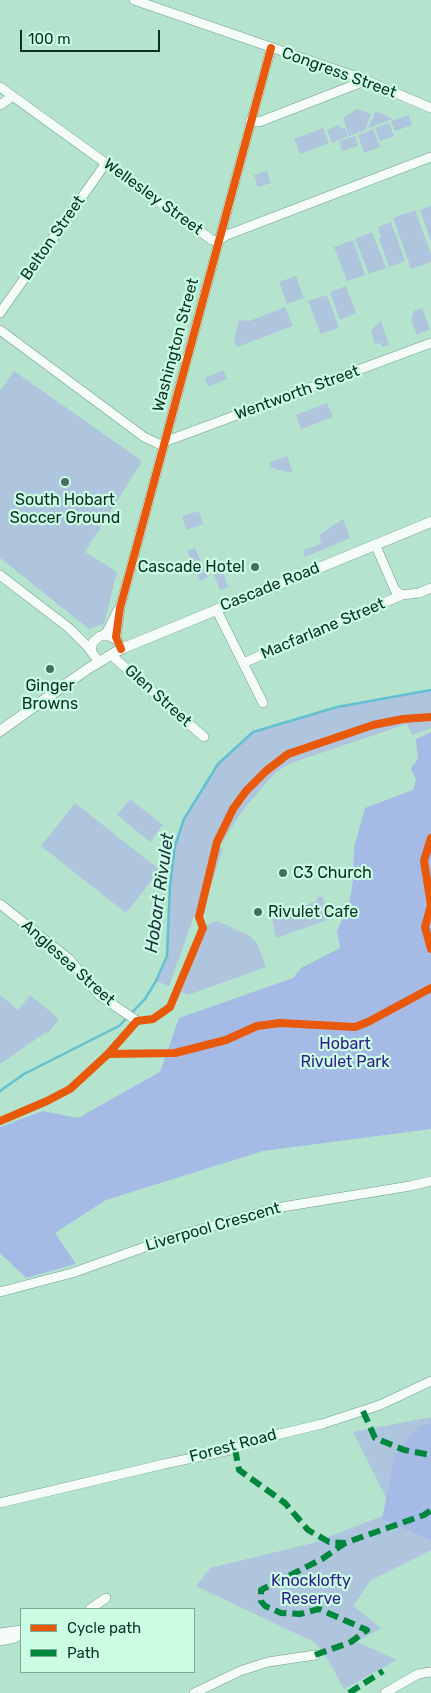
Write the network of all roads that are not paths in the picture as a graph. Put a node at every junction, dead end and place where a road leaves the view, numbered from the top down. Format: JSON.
{"nodes":[{"id":1,"x":134,"y":0,"type":"edge"},
{"id":2,"x":271,"y":48,"type":"junction"},
{"id":3,"x":363,"y":79,"type":"junction"},
{"id":4,"x":0,"y":87,"type":"edge"},
{"id":5,"x":13,"y":96,"type":"junction"},
{"id":6,"x":0,"y":105,"type":"edge"},
{"id":7,"x":431,"y":108,"type":"edge"},
{"id":8,"x":250,"y":121,"type":"junction"},
{"id":9,"x":431,"y":157,"type":"edge"},
{"id":10,"x":106,"y":163,"type":"junction"},
{"id":11,"x":218,"y":241,"type":"junction"},
{"id":12,"x":0,"y":313,"type":"edge"},
{"id":13,"x":0,"y":330,"type":"edge"},
{"id":14,"x":431,"y":343,"type":"edge"},
{"id":15,"x":163,"y":444,"type":"junction"},
{"id":16,"x":431,"y":522,"type":"edge"},
{"id":17,"x":375,"y":544,"type":"junction"},
{"id":18,"x":0,"y":576,"type":"edge"},
{"id":19,"x":431,"y":588,"type":"edge"},
{"id":20,"x":402,"y":595,"type":"junction"},
{"id":21,"x":120,"y":608,"type":"junction"},
{"id":22,"x":216,"y":609,"type":"junction"},
{"id":23,"x":69,"y":628,"type":"junction"},
{"id":24,"x":101,"y":636,"type":"junction"},
{"id":25,"x":119,"y":645,"type":"junction"},
{"id":26,"x":91,"y":651,"type":"junction"},
{"id":27,"x":111,"y":655,"type":"junction"},
{"id":28,"x":99,"y":662,"type":"junction"},
{"id":29,"x":243,"y":663,"type":"junction"},
{"id":30,"x":263,"y":703,"type":"dead end"},
{"id":31,"x":0,"y":731,"type":"edge"},
{"id":32,"x":204,"y":737,"type":"dead end"},
{"id":33,"x":0,"y":904,"type":"edge"},
{"id":34,"x":137,"y":1021,"type":"dead end"},
{"id":35,"x":431,"y":1180,"type":"edge"},
{"id":36,"x":0,"y":1292,"type":"edge"},
{"id":37,"x":431,"y":1381,"type":"edge"},
{"id":38,"x":0,"y":1503,"type":"edge"},
{"id":39,"x":106,"y":1598,"type":"dead end"},
{"id":40,"x":91,"y":1608,"type":"edge"},
{"id":41,"x":20,"y":1632,"type":"edge"},
{"id":42,"x":0,"y":1633,"type":"edge"},
{"id":43,"x":20,"y":1633,"type":"edge"},
{"id":44,"x":0,"y":1641,"type":"edge"},
{"id":45,"x":315,"y":1655,"type":"dead end"},
{"id":46,"x":431,"y":1672,"type":"edge"},
{"id":47,"x":194,"y":1693,"type":"edge"},
{"id":48,"x":385,"y":1693,"type":"edge"}],
"edges":[{"from":1,"to":2,"type":"street","name":"Congress Street"},
{"from":2,"to":3,"type":"street","name":"Congress Street"},
{"from":2,"to":8,"type":"street","name":"Washington Street"},
{"from":3,"to":7,"type":"street","name":"Congress Street"},
{"from":3,"to":8,"type":"street"},
{"from":4,"to":5,"type":"street","name":"Wellesley Street"},
{"from":5,"to":6,"type":"street"},
{"from":5,"to":10,"type":"street","name":"Wellesley Street"},
{"from":8,"to":11,"type":"street","name":"Washington Street"},
{"from":9,"to":11,"type":"street","name":"Wellesley Street"},
{"from":10,"to":11,"type":"street","name":"Wellesley Street"},
{"from":10,"to":12,"type":"street","name":"Belton Street"},
{"from":11,"to":15,"type":"street","name":"Washington Street"},
{"from":13,"to":15,"type":"street"},
{"from":14,"to":15,"type":"street","name":"Wentworth Street"},
{"from":15,"to":21,"type":"street","name":"Washington Street"},
{"from":16,"to":17,"type":"street","name":"Cascade Road"},
{"from":17,"to":20,"type":"street","name":"Macfarlane Street"},
{"from":17,"to":22,"type":"street","name":"Cascade Road"},
{"from":18,"to":23,"type":"street"},
{"from":19,"to":20,"type":"street","name":"Macfarlane Street"},
{"from":20,"to":29,"type":"street","name":"Macfarlane Street"},
{"from":21,"to":24,"type":"street","name":"Washington Street"},
{"from":21,"to":25,"type":"street","name":"Washington Street"},
{"from":22,"to":25,"type":"street","name":"Cascade Road"},
{"from":22,"to":29,"type":"street"},
{"from":23,"to":24,"type":"street"},
{"from":23,"to":26,"type":"street"},
{"from":24,"to":25,"type":"street"},
{"from":24,"to":26,"type":"street"},
{"from":25,"to":27,"type":"street","name":"Cascade Road"},
{"from":26,"to":28,"type":"street"},
{"from":27,"to":28,"type":"street"},
{"from":27,"to":32,"type":"street","name":"Glen Street"},
{"from":28,"to":31,"type":"street"},
{"from":29,"to":30,"type":"street"},
{"from":33,"to":34,"type":"street","name":"Anglesea Street"},
{"from":35,"to":36,"type":"street","name":"Liverpool Crescent"},
{"from":37,"to":38,"type":"street","name":"Forest Road"},
{"from":39,"to":40,"type":"street"},
{"from":41,"to":42,"type":"street"},
{"from":43,"to":44,"type":"street"},
{"from":45,"to":47,"type":"street"},
{"from":46,"to":48,"type":"street"}]}
